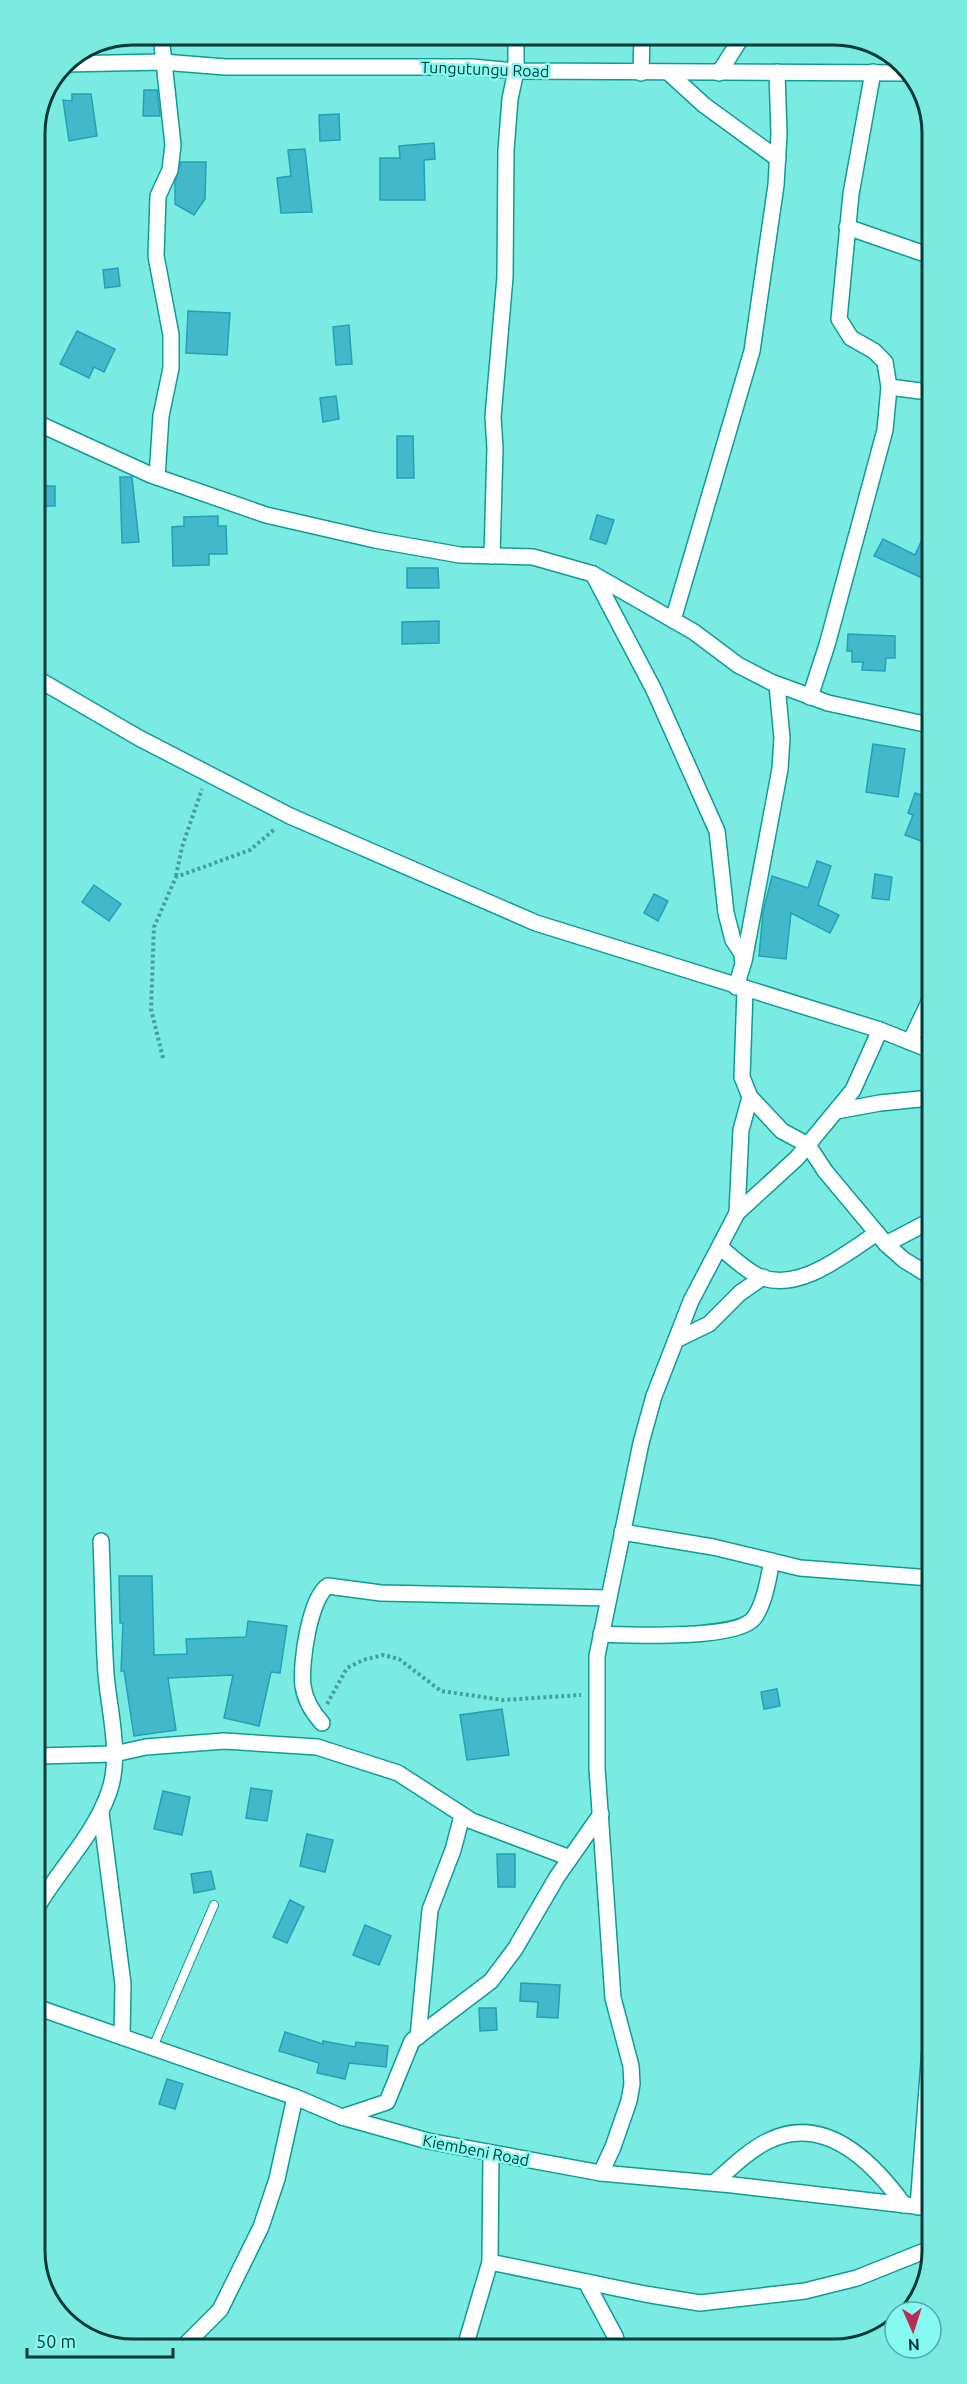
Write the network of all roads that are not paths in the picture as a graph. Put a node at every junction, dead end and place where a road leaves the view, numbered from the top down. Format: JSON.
{"nodes":[{"id":1,"x":162,"y":45,"type":"edge"},
{"id":2,"x":516,"y":45,"type":"edge"},
{"id":3,"x":642,"y":45,"type":"edge"},
{"id":4,"x":737,"y":45,"type":"edge"},
{"id":5,"x":163,"y":62,"type":"junction"},
{"id":6,"x":80,"y":64,"type":"edge"},
{"id":7,"x":516,"y":71,"type":"junction"},
{"id":8,"x":777,"y":72,"type":"junction"},
{"id":9,"x":873,"y":72,"type":"junction"},
{"id":10,"x":641,"y":73,"type":"junction"},
{"id":11,"x":669,"y":73,"type":"junction"},
{"id":12,"x":719,"y":73,"type":"junction"},
{"id":13,"x":897,"y":73,"type":"edge"},
{"id":14,"x":778,"y":159,"type":"junction"},
{"id":15,"x":848,"y":227,"type":"junction"},
{"id":16,"x":922,"y":253,"type":"edge"},
{"id":17,"x":889,"y":387,"type":"junction"},
{"id":18,"x":922,"y":391,"type":"edge"},
{"id":19,"x":45,"y":427,"type":"edge"},
{"id":20,"x":157,"y":477,"type":"junction"},
{"id":21,"x":492,"y":556,"type":"junction"},
{"id":22,"x":593,"y":574,"type":"junction"},
{"id":23,"x":673,"y":620,"type":"junction"},
{"id":24,"x":45,"y":683,"type":"edge"},
{"id":25,"x":777,"y":685,"type":"junction"},
{"id":26,"x":810,"y":697,"type":"junction"},
{"id":27,"x":922,"y":724,"type":"edge"},
{"id":28,"x":743,"y":964,"type":"junction"},
{"id":29,"x":741,"y":988,"type":"junction"},
{"id":30,"x":922,"y":1017,"type":"edge"},
{"id":31,"x":880,"y":1030,"type":"junction"},
{"id":32,"x":910,"y":1042,"type":"junction"},
{"id":33,"x":922,"y":1047,"type":"edge"},
{"id":34,"x":750,"y":1096,"type":"junction"},
{"id":35,"x":922,"y":1099,"type":"edge"},
{"id":36,"x":836,"y":1111,"type":"junction"},
{"id":37,"x":808,"y":1145,"type":"junction"},
{"id":38,"x":736,"y":1213,"type":"junction"},
{"id":39,"x":922,"y":1224,"type":"edge"},
{"id":40,"x":882,"y":1238,"type":"junction"},
{"id":41,"x":720,"y":1247,"type":"junction"},
{"id":42,"x":922,"y":1270,"type":"edge"},
{"id":43,"x":763,"y":1277,"type":"junction"},
{"id":44,"x":676,"y":1340,"type":"junction"},
{"id":45,"x":622,"y":1532,"type":"junction"},
{"id":46,"x":101,"y":1541,"type":"dead end"},
{"id":47,"x":772,"y":1561,"type":"junction"},
{"id":48,"x":922,"y":1577,"type":"edge"},
{"id":49,"x":608,"y":1598,"type":"junction"},
{"id":50,"x":601,"y":1634,"type":"junction"},
{"id":51,"x":322,"y":1723,"type":"road end"},
{"id":52,"x":114,"y":1754,"type":"junction"},
{"id":53,"x":45,"y":1756,"type":"edge"},
{"id":54,"x":100,"y":1812,"type":"junction"},
{"id":55,"x":601,"y":1814,"type":"junction"},
{"id":56,"x":462,"y":1816,"type":"junction"},
{"id":57,"x":570,"y":1858,"type":"junction"},
{"id":58,"x":45,"y":1895,"type":"edge"},
{"id":59,"x":213,"y":1905,"type":"dead end"},
{"id":60,"x":45,"y":2010,"type":"edge"},
{"id":61,"x":122,"y":2037,"type":"junction"},
{"id":62,"x":418,"y":2037,"type":"junction"},
{"id":63,"x":153,"y":2047,"type":"junction"},
{"id":64,"x":295,"y":2097,"type":"junction"},
{"id":65,"x":342,"y":2117,"type":"junction"},
{"id":66,"x":491,"y":2154,"type":"junction"},
{"id":67,"x":601,"y":2173,"type":"junction"},
{"id":68,"x":714,"y":2183,"type":"junction"},
{"id":69,"x":922,"y":2190,"type":"edge"},
{"id":70,"x":921,"y":2207,"type":"edge"},
{"id":71,"x":922,"y":2255,"type":"edge"},
{"id":72,"x":490,"y":2262,"type":"junction"},
{"id":73,"x":586,"y":2282,"type":"junction"},
{"id":74,"x":191,"y":2339,"type":"edge"},
{"id":75,"x":467,"y":2339,"type":"edge"},
{"id":76,"x":616,"y":2339,"type":"edge"}],
"edges":[{"from":1,"to":5,"type":"street"},
{"from":2,"to":7,"type":"street"},
{"from":3,"to":10,"type":"street"},
{"from":4,"to":12,"type":"street"},
{"from":5,"to":6,"type":"street","name":"Tungutungu Road"},
{"from":5,"to":7,"type":"street","name":"Tungutungu Road"},
{"from":5,"to":20,"type":"street"},
{"from":7,"to":10,"type":"street","name":"Tungutungu Road"},
{"from":7,"to":21,"type":"street"},
{"from":8,"to":9,"type":"street","name":"Tungutungu Road"},
{"from":8,"to":12,"type":"street","name":"Tungutungu Road"},
{"from":8,"to":14,"type":"street"},
{"from":9,"to":13,"type":"street","name":"Tungutungu Road"},
{"from":9,"to":15,"type":"street"},
{"from":10,"to":11,"type":"street","name":"Tungutungu Road"},
{"from":11,"to":12,"type":"street","name":"Tungutungu Road"},
{"from":11,"to":14,"type":"street"},
{"from":14,"to":23,"type":"street"},
{"from":15,"to":16,"type":"street"},
{"from":15,"to":17,"type":"street"},
{"from":17,"to":18,"type":"street"},
{"from":17,"to":26,"type":"street"},
{"from":19,"to":20,"type":"street"},
{"from":20,"to":21,"type":"street"},
{"from":21,"to":22,"type":"street"},
{"from":22,"to":23,"type":"street"},
{"from":22,"to":28,"type":"street"},
{"from":23,"to":25,"type":"street"},
{"from":24,"to":29,"type":"street"},
{"from":25,"to":26,"type":"street"},
{"from":25,"to":28,"type":"street"},
{"from":26,"to":27,"type":"street"},
{"from":28,"to":29,"type":"street"},
{"from":29,"to":31,"type":"street"},
{"from":29,"to":34,"type":"street"},
{"from":30,"to":32,"type":"street"},
{"from":31,"to":32,"type":"street"},
{"from":31,"to":36,"type":"street"},
{"from":32,"to":33,"type":"street"},
{"from":34,"to":37,"type":"street"},
{"from":34,"to":38,"type":"street"},
{"from":35,"to":36,"type":"street"},
{"from":36,"to":37,"type":"street"},
{"from":37,"to":38,"type":"street"},
{"from":37,"to":40,"type":"street"},
{"from":38,"to":41,"type":"street"},
{"from":39,"to":40,"type":"street"},
{"from":40,"to":42,"type":"street"},
{"from":40,"to":43,"type":"street"},
{"from":41,"to":43,"type":"street"},
{"from":41,"to":44,"type":"street"},
{"from":43,"to":44,"type":"street"},
{"from":44,"to":45,"type":"street"},
{"from":45,"to":47,"type":"street"},
{"from":45,"to":49,"type":"street"},
{"from":46,"to":52,"type":"street"},
{"from":47,"to":48,"type":"street"},
{"from":47,"to":50,"type":"street"},
{"from":49,"to":50,"type":"street"},
{"from":49,"to":51,"type":"street"},
{"from":50,"to":55,"type":"street"},
{"from":52,"to":53,"type":"street"},
{"from":52,"to":54,"type":"street"},
{"from":52,"to":56,"type":"street"},
{"from":54,"to":58,"type":"street"},
{"from":54,"to":61,"type":"street"},
{"from":55,"to":57,"type":"street"},
{"from":55,"to":67,"type":"street"},
{"from":56,"to":57,"type":"street"},
{"from":56,"to":62,"type":"street"},
{"from":57,"to":62,"type":"street"},
{"from":59,"to":63,"type":"lane"},
{"from":60,"to":61,"type":"street","name":"Kiembeni Road"},
{"from":61,"to":63,"type":"street","name":"Kiembeni Road"},
{"from":62,"to":65,"type":"street"},
{"from":63,"to":64,"type":"street","name":"Kiembeni Road"},
{"from":64,"to":65,"type":"street","name":"Kiembeni Road"},
{"from":64,"to":74,"type":"street"},
{"from":65,"to":66,"type":"street","name":"Kiembeni Road"},
{"from":66,"to":67,"type":"street","name":"Kiembeni Road"},
{"from":66,"to":72,"type":"street"},
{"from":67,"to":68,"type":"street","name":"Kiembeni Road"},
{"from":68,"to":70,"type":"street","name":"Kiembeni Road"},
{"from":68,"to":70,"type":"street"},
{"from":69,"to":70,"type":"street"},
{"from":71,"to":73,"type":"street"},
{"from":72,"to":73,"type":"street"},
{"from":72,"to":75,"type":"street"},
{"from":73,"to":76,"type":"street"}]}
